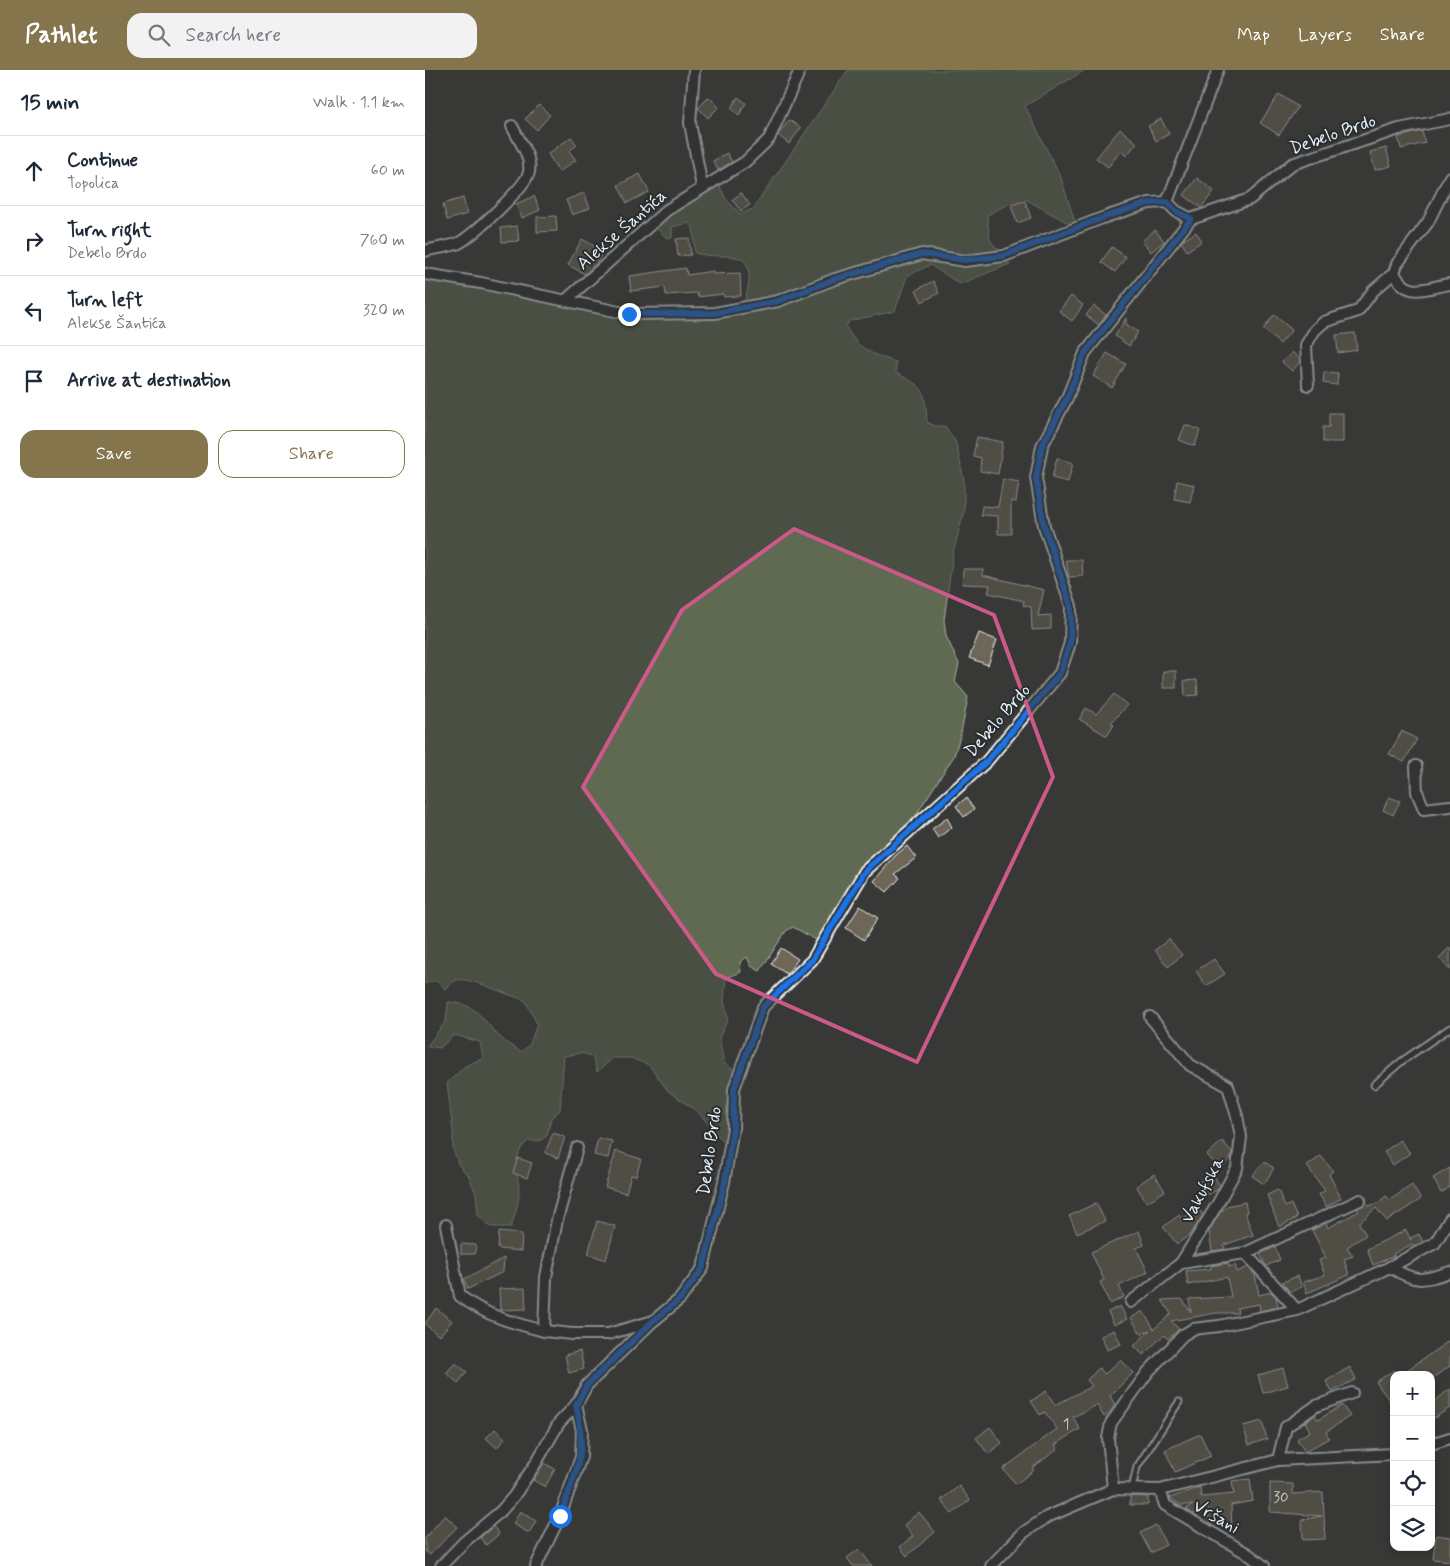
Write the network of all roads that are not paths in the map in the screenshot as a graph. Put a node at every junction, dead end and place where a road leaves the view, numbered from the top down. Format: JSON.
{"nodes":[{"id":1,"x":694,"y":70,"type":"edge"},
{"id":2,"x":800,"y":70,"type":"edge"},
{"id":3,"x":1218,"y":70,"type":"edge"},
{"id":4,"x":1450,"y":118,"type":"edge"},
{"id":5,"x":512,"y":126,"type":"dead end"},
{"id":6,"x":1450,"y":177,"type":"edge"},
{"id":7,"x":702,"y":187,"type":"junction"},
{"id":8,"x":1167,"y":202,"type":"junction"},
{"id":9,"x":1191,"y":219,"type":"junction"},
{"id":10,"x":425,"y":251,"type":"edge"},
{"id":11,"x":1394,"y":273,"type":"junction"},
{"id":12,"x":425,"y":274,"type":"edge"},
{"id":13,"x":1450,"y":284,"type":"edge"},
{"id":14,"x":566,"y":300,"type":"junction"},
{"id":15,"x":1309,"y":385,"type":"dead end"},
{"id":16,"x":1416,"y":766,"type":"dead end"},
{"id":17,"x":1450,"y":806,"type":"edge"},
{"id":18,"x":1150,"y":1017,"type":"dead end"},
{"id":19,"x":1450,"y":1028,"type":"edge"},
{"id":20,"x":1374,"y":1085,"type":"dead end"},
{"id":21,"x":577,"y":1148,"type":"dead end"},
{"id":22,"x":1360,"y":1200,"type":"dead end"},
{"id":23,"x":1450,"y":1219,"type":"edge"},
{"id":24,"x":447,"y":1225,"type":"dead end"},
{"id":25,"x":1245,"y":1253,"type":"junction"},
{"id":26,"x":1181,"y":1263,"type":"junction"},
{"id":27,"x":1390,"y":1267,"type":"junction"},
{"id":28,"x":1450,"y":1272,"type":"edge"},
{"id":29,"x":1131,"y":1302,"type":"dead end"},
{"id":30,"x":1297,"y":1310,"type":"junction"},
{"id":31,"x":652,"y":1322,"type":"junction"},
{"id":32,"x":544,"y":1331,"type":"junction"},
{"id":33,"x":1352,"y":1393,"type":"dead end"},
{"id":34,"x":1179,"y":1402,"type":"dead end"},
{"id":35,"x":576,"y":1405,"type":"junction"},
{"id":36,"x":1450,"y":1438,"type":"edge"},
{"id":37,"x":1435,"y":1443,"type":"edge"},
{"id":38,"x":1390,"y":1454,"type":"edge"},
{"id":39,"x":1278,"y":1460,"type":"junction"},
{"id":40,"x":1113,"y":1490,"type":"junction"},
{"id":41,"x":1132,"y":1490,"type":"junction"},
{"id":42,"x":1160,"y":1490,"type":"junction"},
{"id":43,"x":441,"y":1566,"type":"edge"},
{"id":44,"x":535,"y":1566,"type":"edge"},
{"id":45,"x":991,"y":1566,"type":"edge"},
{"id":46,"x":1263,"y":1566,"type":"edge"}],
"edges":[{"from":1,"to":7,"type":"street"},
{"from":2,"to":7,"type":"street","name":"Alekse Šantića"},
{"from":3,"to":8,"type":"street"},
{"from":4,"to":9,"type":"street","name":"Debelo Brdo"},
{"from":5,"to":10,"type":"street"},
{"from":6,"to":11,"type":"street"},
{"from":7,"to":14,"type":"street","name":"Alekse Šantića"},
{"from":8,"to":9,"type":"street"},
{"from":8,"to":14,"type":"street"},
{"from":9,"to":31,"type":"street","name":"Debelo Brdo"},
{"from":11,"to":13,"type":"street"},
{"from":11,"to":15,"type":"street"},
{"from":12,"to":14,"type":"street"},
{"from":16,"to":17,"type":"street"},
{"from":18,"to":26,"type":"street","name":"Vakufska"},
{"from":19,"to":20,"type":"lane"},
{"from":21,"to":32,"type":"street"},
{"from":22,"to":25,"type":"street","name":"Vakufska"},
{"from":23,"to":27,"type":"street"},
{"from":24,"to":32,"type":"street","name":"Debelo Brdo"},
{"from":25,"to":26,"type":"street","name":"Vakufska"},
{"from":25,"to":30,"type":"street"},
{"from":26,"to":29,"type":"street","name":"Vakufska"},
{"from":27,"to":28,"type":"street"},
{"from":27,"to":30,"type":"street"},
{"from":30,"to":40,"type":"street"},
{"from":31,"to":32,"type":"street","name":"Debelo Brdo"},
{"from":31,"to":35,"type":"street","name":"Debelo Brdo"},
{"from":33,"to":39,"type":"street"},
{"from":34,"to":41,"type":"lane"},
{"from":35,"to":43,"type":"street","name":"Debelo Brdo"},
{"from":35,"to":44,"type":"street"},
{"from":36,"to":37,"type":"street"},
{"from":38,"to":39,"type":"street","name":"Vršani"},
{"from":39,"to":42,"type":"street","name":"Vršani"},
{"from":40,"to":41,"type":"street","name":"Vršani"},
{"from":40,"to":45,"type":"street"},
{"from":41,"to":42,"type":"street","name":"Vršani"},
{"from":42,"to":46,"type":"street","name":"Vršani"}]}
